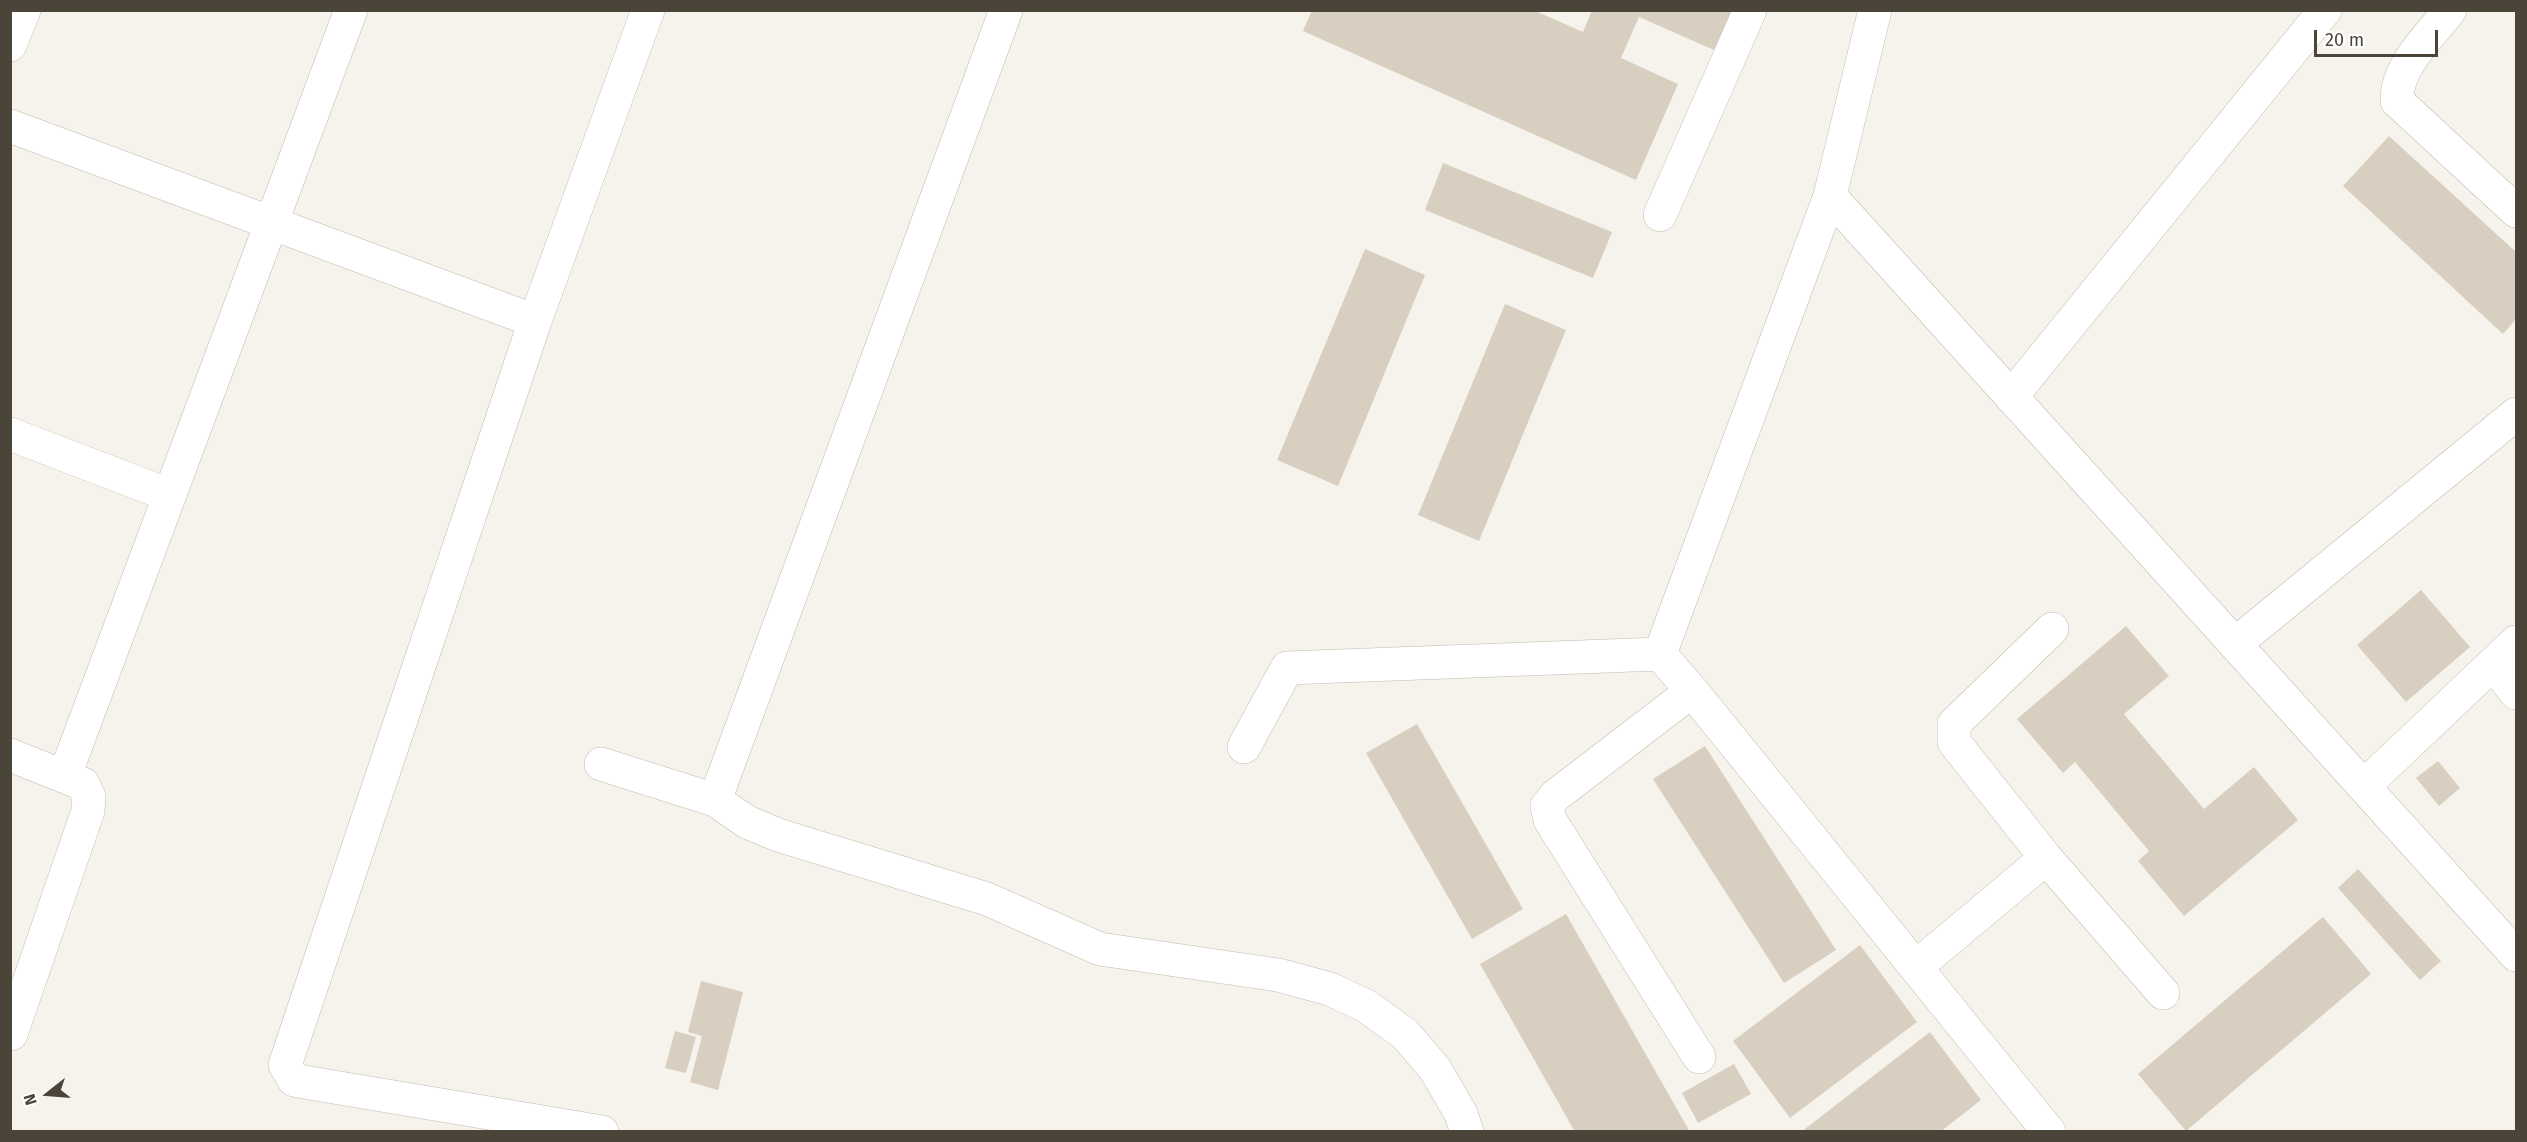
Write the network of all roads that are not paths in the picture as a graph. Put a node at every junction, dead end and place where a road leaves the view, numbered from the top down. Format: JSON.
{"nodes":[{"id":1,"x":24,"y":10,"type":"edge"},
{"id":2,"x":351,"y":10,"type":"edge"},
{"id":3,"x":648,"y":10,"type":"edge"},
{"id":4,"x":1006,"y":10,"type":"edge"},
{"id":5,"x":1750,"y":10,"type":"edge"},
{"id":6,"x":2325,"y":10,"type":"edge"},
{"id":7,"x":2450,"y":10,"type":"edge"},
{"id":8,"x":1868,"y":12,"type":"edge"},
{"id":9,"x":10,"y":45,"type":"edge"},
{"id":10,"x":10,"y":126,"type":"edge"},
{"id":11,"x":1830,"y":196,"type":"junction"},
{"id":12,"x":2517,"y":211,"type":"edge"},
{"id":13,"x":1660,"y":215,"type":"dead end"},
{"id":14,"x":271,"y":223,"type":"junction"},
{"id":15,"x":535,"y":321,"type":"junction"},
{"id":16,"x":2011,"y":397,"type":"junction"},
{"id":17,"x":2517,"y":414,"type":"edge"},
{"id":18,"x":10,"y":434,"type":"edge"},
{"id":19,"x":169,"y":495,"type":"junction"},
{"id":20,"x":2052,"y":629,"type":"dead end"},
{"id":21,"x":2517,"y":642,"type":"edge"},
{"id":22,"x":2235,"y":644,"type":"junction"},
{"id":23,"x":1660,"y":654,"type":"junction"},
{"id":24,"x":2493,"y":664,"type":"junction"},
{"id":25,"x":1692,"y":691,"type":"junction"},
{"id":26,"x":2517,"y":693,"type":"edge"},
{"id":27,"x":1244,"y":747,"type":"dead end"},
{"id":28,"x":10,"y":755,"type":"edge"},
{"id":29,"x":602,"y":764,"type":"dead end"},
{"id":30,"x":65,"y":775,"type":"junction"},
{"id":31,"x":2364,"y":786,"type":"junction"},
{"id":32,"x":715,"y":800,"type":"junction"},
{"id":33,"x":2046,"y":858,"type":"junction"},
{"id":34,"x":2517,"y":955,"type":"edge"},
{"id":35,"x":1916,"y":967,"type":"junction"},
{"id":36,"x":2163,"y":993,"type":"dead end"},
{"id":37,"x":12,"y":1034,"type":"edge"},
{"id":38,"x":1699,"y":1057,"type":"dead end"},
{"id":39,"x":602,"y":1131,"type":"edge"},
{"id":40,"x":1467,"y":1131,"type":"edge"},
{"id":41,"x":2049,"y":1131,"type":"edge"}],
"edges":[{"from":1,"to":9,"type":"street"},
{"from":2,"to":14,"type":"street"},
{"from":3,"to":15,"type":"street"},
{"from":4,"to":32,"type":"street"},
{"from":5,"to":13,"type":"street"},
{"from":6,"to":16,"type":"street"},
{"from":7,"to":12,"type":"street"},
{"from":8,"to":11,"type":"street"},
{"from":10,"to":14,"type":"street"},
{"from":11,"to":16,"type":"street"},
{"from":11,"to":23,"type":"street"},
{"from":14,"to":15,"type":"street"},
{"from":14,"to":19,"type":"street"},
{"from":15,"to":39,"type":"street"},
{"from":16,"to":22,"type":"street"},
{"from":17,"to":22,"type":"street"},
{"from":18,"to":19,"type":"street"},
{"from":19,"to":30,"type":"street"},
{"from":20,"to":33,"type":"street"},
{"from":21,"to":24,"type":"street"},
{"from":22,"to":31,"type":"street"},
{"from":23,"to":25,"type":"street"},
{"from":23,"to":27,"type":"street"},
{"from":24,"to":26,"type":"street"},
{"from":24,"to":31,"type":"street"},
{"from":25,"to":35,"type":"street"},
{"from":25,"to":38,"type":"street"},
{"from":28,"to":30,"type":"street"},
{"from":29,"to":32,"type":"street"},
{"from":30,"to":37,"type":"street"},
{"from":31,"to":34,"type":"street"},
{"from":32,"to":40,"type":"street"},
{"from":33,"to":35,"type":"street"},
{"from":33,"to":36,"type":"street"},
{"from":35,"to":41,"type":"street"}]}
